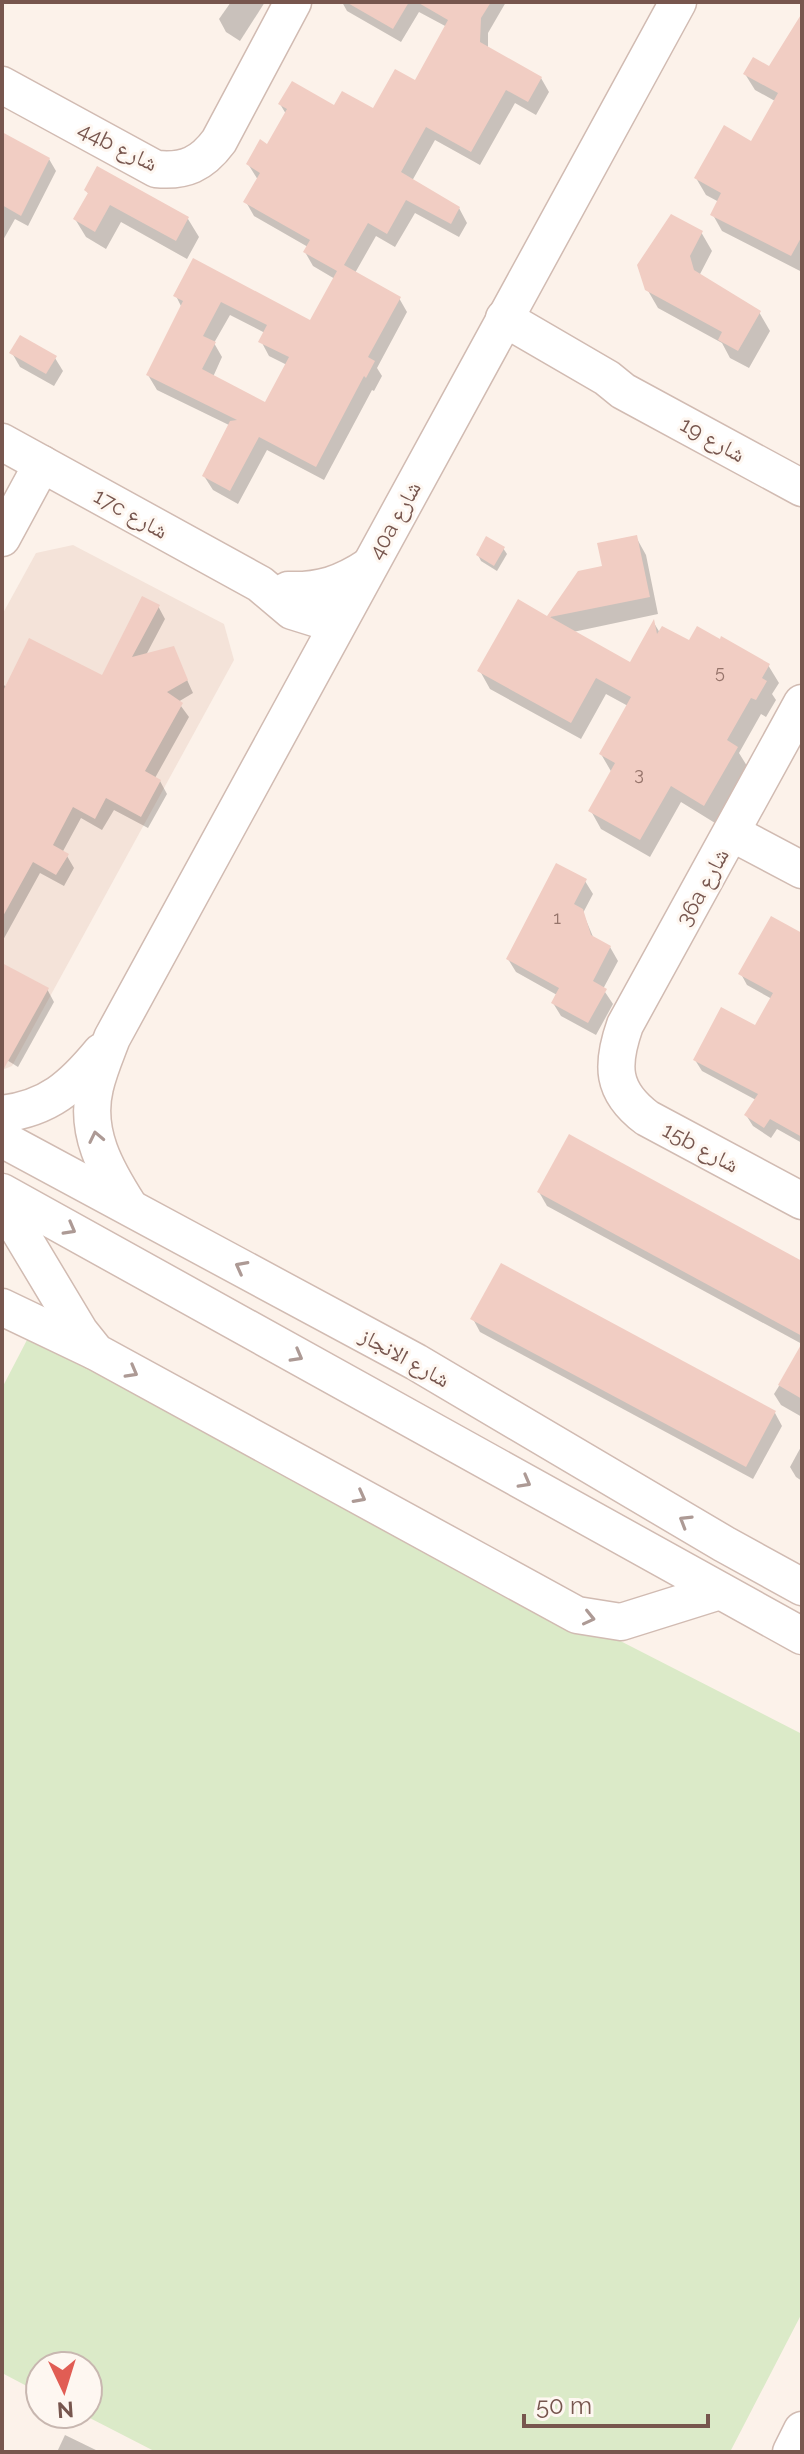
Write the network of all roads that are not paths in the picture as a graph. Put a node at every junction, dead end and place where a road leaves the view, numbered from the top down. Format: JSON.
{"nodes":[{"id":1,"x":293,"y":2,"type":"edge"},
{"id":2,"x":678,"y":2,"type":"edge"},
{"id":3,"x":2,"y":85,"type":"edge"},
{"id":4,"x":499,"y":327,"type":"junction"},
{"id":5,"x":2,"y":442,"type":"edge"},
{"id":6,"x":42,"y":464,"type":"junction"},
{"id":7,"x":802,"y":488,"type":"edge"},
{"id":8,"x":2,"y":538,"type":"edge"},
{"id":9,"x":369,"y":566,"type":"junction"},
{"id":10,"x":275,"y":592,"type":"junction"},
{"id":11,"x":337,"y":625,"type":"junction"},
{"id":12,"x":306,"y":679,"type":"junction"},
{"id":13,"x":802,"y":703,"type":"edge"},
{"id":14,"x":732,"y":833,"type":"junction"},
{"id":15,"x":802,"y":870,"type":"edge"},
{"id":16,"x":112,"y":1038,"type":"junction"},
{"id":17,"x":616,"y":1076,"type":"joint"},
{"id":18,"x":2,"y":1114,"type":"edge"},
{"id":19,"x":2,"y":1139,"type":"edge"},
{"id":20,"x":2,"y":1192,"type":"edge"},
{"id":21,"x":802,"y":1201,"type":"edge"},
{"id":22,"x":2,"y":1202,"type":"edge"},
{"id":23,"x":129,"y":1206,"type":"junction"},
{"id":24,"x":2,"y":1307,"type":"edge"},
{"id":25,"x":96,"y":1352,"type":"junction"},
{"id":26,"x":724,"y":1544,"type":"junction"},
{"id":27,"x":802,"y":1559,"type":"edge"},
{"id":28,"x":802,"y":1587,"type":"edge"},
{"id":29,"x":720,"y":1591,"type":"junction"},
{"id":30,"x":797,"y":1636,"type":"edge"},
{"id":31,"x":802,"y":2430,"type":"edge"},
{"id":32,"x":791,"y":2452,"type":"edge"}],
"edges":[{"from":1,"to":3,"type":"street","name":"44b شارع"},
{"from":2,"to":4,"type":"street","name":"40a شارع"},
{"from":4,"to":7,"type":"street","name":"شارع 19"},
{"from":4,"to":9,"type":"street","name":"40a شارع"},
{"from":5,"to":6,"type":"street","name":"17c شارع"},
{"from":6,"to":8,"type":"street"},
{"from":6,"to":10,"type":"street","name":"17c شارع"},
{"from":9,"to":10,"type":"street"},
{"from":9,"to":11,"type":"street","name":"40a شارع"},
{"from":10,"to":11,"type":"street","name":"17c شارع"},
{"from":10,"to":12,"type":"street"},
{"from":11,"to":12,"type":"street","name":"40a شارع"},
{"from":12,"to":16,"type":"street","name":"40a شارع"},
{"from":13,"to":14,"type":"street","name":"36a شارع"},
{"from":14,"to":15,"type":"street"},
{"from":14,"to":17,"type":"street","name":"36a شارع"},
{"from":16,"to":18,"type":"street","name":"40a شارع"},
{"from":23,"to":16,"type":"street","name":"40a شارع","one_way":true},
{"from":17,"to":21,"type":"street","name":"15b شارع"},
{"from":19,"to":23,"type":"street","name":"شارع الانجاز"},
{"from":20,"to":29,"type":"street","one_way":true},
{"from":22,"to":25,"type":"street"},
{"from":26,"to":23,"type":"street","name":"شارع الانجاز","one_way":true},
{"from":24,"to":25,"type":"street"},
{"from":25,"to":29,"type":"street","one_way":true},
{"from":26,"to":27,"type":"street"},
{"from":26,"to":28,"type":"street","name":"شارع الانجاز"},
{"from":29,"to":30,"type":"street"},
{"from":31,"to":32,"type":"street"}]}
